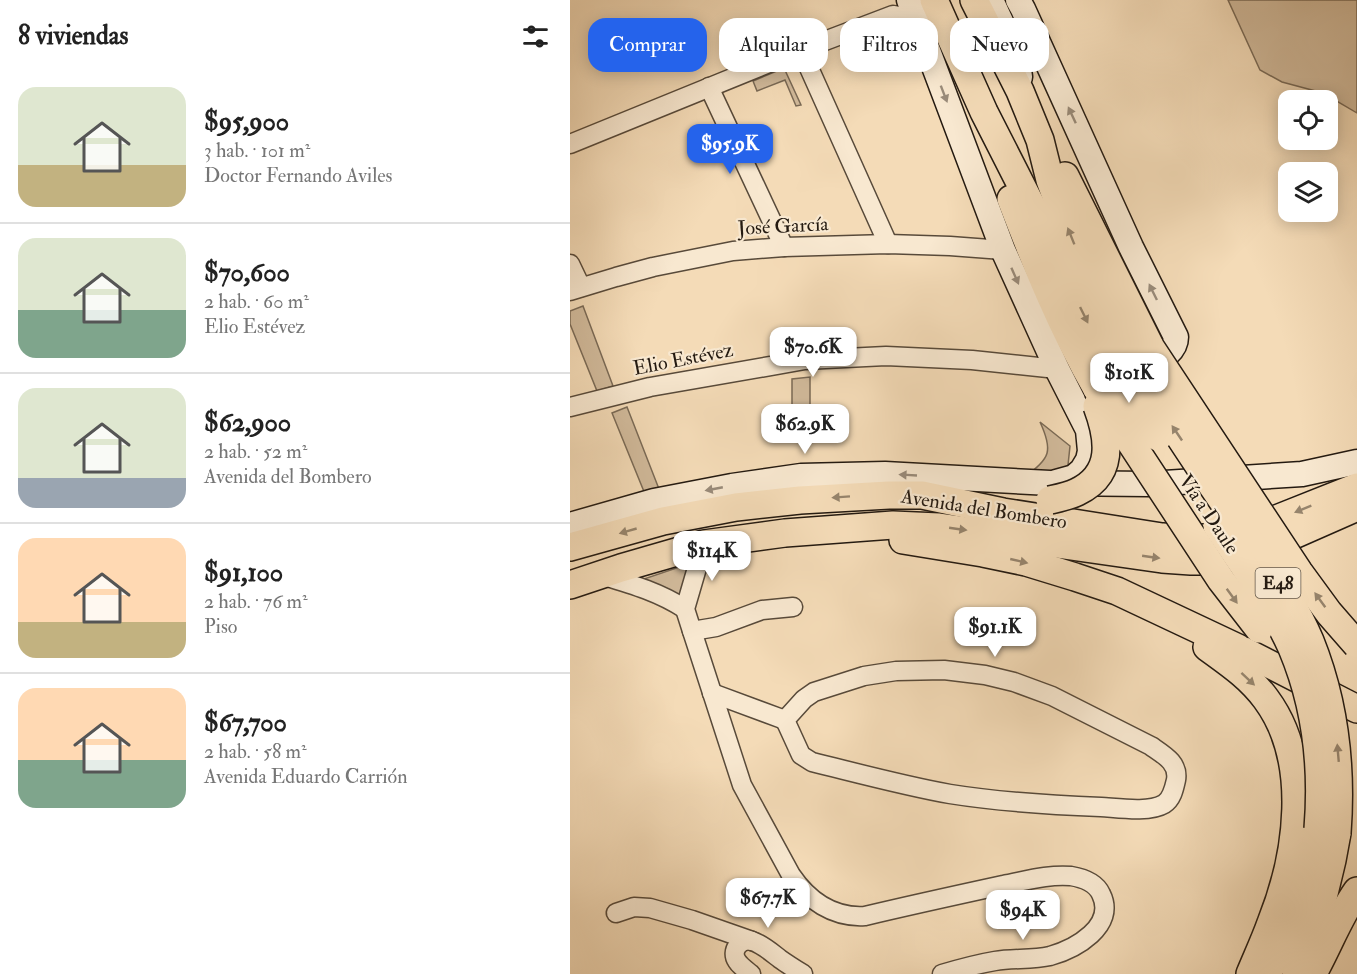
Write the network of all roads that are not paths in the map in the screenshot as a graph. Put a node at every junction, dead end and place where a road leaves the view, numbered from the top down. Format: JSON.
{"nodes":[{"id":1,"x":909,"y":0,"type":"edge"},
{"id":2,"x":934,"y":0,"type":"edge"},
{"id":3,"x":974,"y":0,"type":"edge"},
{"id":4,"x":991,"y":0,"type":"edge"},
{"id":5,"x":1018,"y":0,"type":"edge"},
{"id":6,"x":885,"y":18,"type":"edge"},
{"id":7,"x":900,"y":18,"type":"edge"},
{"id":8,"x":916,"y":18,"type":"edge"},
{"id":9,"x":746,"y":72,"type":"edge"},
{"id":10,"x":811,"y":72,"type":"edge"},
{"id":11,"x":936,"y":72,"type":"edge"},
{"id":12,"x":709,"y":87,"type":"junction"},
{"id":13,"x":1020,"y":91,"type":"junction"},
{"id":14,"x":984,"y":112,"type":"junction"},
{"id":15,"x":570,"y":144,"type":"edge"},
{"id":16,"x":888,"y":244,"type":"junction"},
{"id":17,"x":784,"y":247,"type":"junction"},
{"id":18,"x":1003,"y":250,"type":"junction"},
{"id":19,"x":570,"y":264,"type":"edge"},
{"id":20,"x":576,"y":289,"type":"edge"},
{"id":21,"x":1099,"y":373,"type":"junction"},
{"id":22,"x":570,"y":407,"type":"edge"},
{"id":23,"x":1357,"y":462,"type":"edge"},
{"id":24,"x":1357,"y":487,"type":"edge"},
{"id":25,"x":1050,"y":492,"type":"junction"},
{"id":26,"x":922,"y":495,"type":"junction"},
{"id":27,"x":1357,"y":507,"type":"edge"},
{"id":28,"x":570,"y":525,"type":"edge"},
{"id":29,"x":816,"y":530,"type":"junction"},
{"id":30,"x":704,"y":544,"type":"junction"},
{"id":31,"x":570,"y":547,"type":"edge"},
{"id":32,"x":599,"y":575,"type":"junction"},
{"id":33,"x":570,"y":585,"type":"edge"},
{"id":34,"x":793,"y":607,"type":"dead end"},
{"id":35,"x":1150,"y":607,"type":"junction"},
{"id":36,"x":685,"y":609,"type":"junction"},
{"id":37,"x":692,"y":631,"type":"junction"},
{"id":38,"x":1357,"y":645,"type":"edge"},
{"id":39,"x":712,"y":693,"type":"junction"},
{"id":40,"x":1357,"y":696,"type":"edge"},
{"id":41,"x":1357,"y":709,"type":"edge"},
{"id":42,"x":785,"y":720,"type":"junction"},
{"id":43,"x":1328,"y":831,"type":"junction"},
{"id":44,"x":1357,"y":891,"type":"edge"},
{"id":45,"x":616,"y":913,"type":"dead end"},
{"id":46,"x":752,"y":941,"type":"junction"},
{"id":47,"x":751,"y":974,"type":"edge"},
{"id":48,"x":803,"y":974,"type":"edge"},
{"id":49,"x":942,"y":974,"type":"edge"},
{"id":50,"x":1250,"y":974,"type":"edge"},
{"id":51,"x":1267,"y":974,"type":"edge"},
{"id":52,"x":1296,"y":974,"type":"edge"},
{"id":53,"x":1312,"y":974,"type":"edge"}],
"edges":[{"from":1,"to":8,"type":"main road","name":"Vía a Daule"},
{"from":2,"to":14,"type":"main road","name":"Vía a Daule","number":"E48"},
{"from":3,"to":13,"type":"main road","name":"Vía a Daule"},
{"from":4,"to":13,"type":"main road","name":"Vía a Daule"},
{"from":21,"to":5,"type":"main road","one_way":true},
{"from":6,"to":7,"type":"street"},
{"from":9,"to":12,"type":"street"},
{"from":10,"to":16,"type":"street"},
{"from":11,"to":18,"type":"main road","name":"Vía a Daule","one_way":true},
{"from":12,"to":15,"type":"street"},
{"from":12,"to":17,"type":"street"},
{"from":21,"to":13,"type":"main road","name":"Vía a Daule","one_way":true},
{"from":14,"to":21,"type":"main road","name":"Vía a Daule","number":"E48","one_way":true},
{"from":14,"to":21,"type":"main road","name":"Vía a Daule"},
{"from":16,"to":17,"type":"street","name":"José García"},
{"from":16,"to":18,"type":"street","name":"José García"},
{"from":17,"to":20,"type":"street","name":"José García"},
{"from":18,"to":21,"type":"main road","name":"Vía a Daule","one_way":true},
{"from":19,"to":20,"type":"street"},
{"from":21,"to":22,"type":"street","name":"Elio Estévez"},
{"from":21,"to":25,"type":"main road","bridge":true},
{"from":38,"to":21,"type":"main road","name":"Vía a Daule","one_way":true,"bridge":true},
{"from":21,"to":40,"type":"main road","name":"Vía a Daule","one_way":true,"bridge":true},
{"from":21,"to":43,"type":"main road","name":"Vía a Daule","number":"E48","bridge":true},
{"from":23,"to":25,"type":"main road","name":"Avenida del Bombero"},
{"from":24,"to":26,"type":"main road","name":"Avenida del Bombero","one_way":true},
{"from":25,"to":26,"type":"main road"},
{"from":25,"to":28,"type":"main road","name":"Avenida del Bombero","one_way":true},
{"from":26,"to":31,"type":"main road","name":"Avenida del Bombero","one_way":true},
{"from":29,"to":27,"type":"main road","one_way":true},
{"from":29,"to":30,"type":"main road"},
{"from":29,"to":35,"type":"main road","one_way":true},
{"from":30,"to":32,"type":"main road"},
{"from":30,"to":36,"type":"street"},
{"from":32,"to":33,"type":"main road"},
{"from":32,"to":36,"type":"street"},
{"from":34,"to":37,"type":"street"},
{"from":35,"to":41,"type":"main road"},
{"from":35,"to":50,"type":"main road","one_way":true},
{"from":36,"to":37,"type":"street"},
{"from":37,"to":39,"type":"street"},
{"from":39,"to":42,"type":"street"},
{"from":39,"to":49,"type":"street"},
{"from":42,"to":42,"type":"street"},
{"from":43,"to":51,"type":"main road","name":"Vía a Daule","number":"E48"},
{"from":43,"to":52,"type":"main road","name":"Vía a Daule","number":"E48"},
{"from":44,"to":53,"type":"main road"},
{"from":45,"to":46,"type":"street"},
{"from":46,"to":47,"type":"street"},
{"from":46,"to":48,"type":"street"}]}
